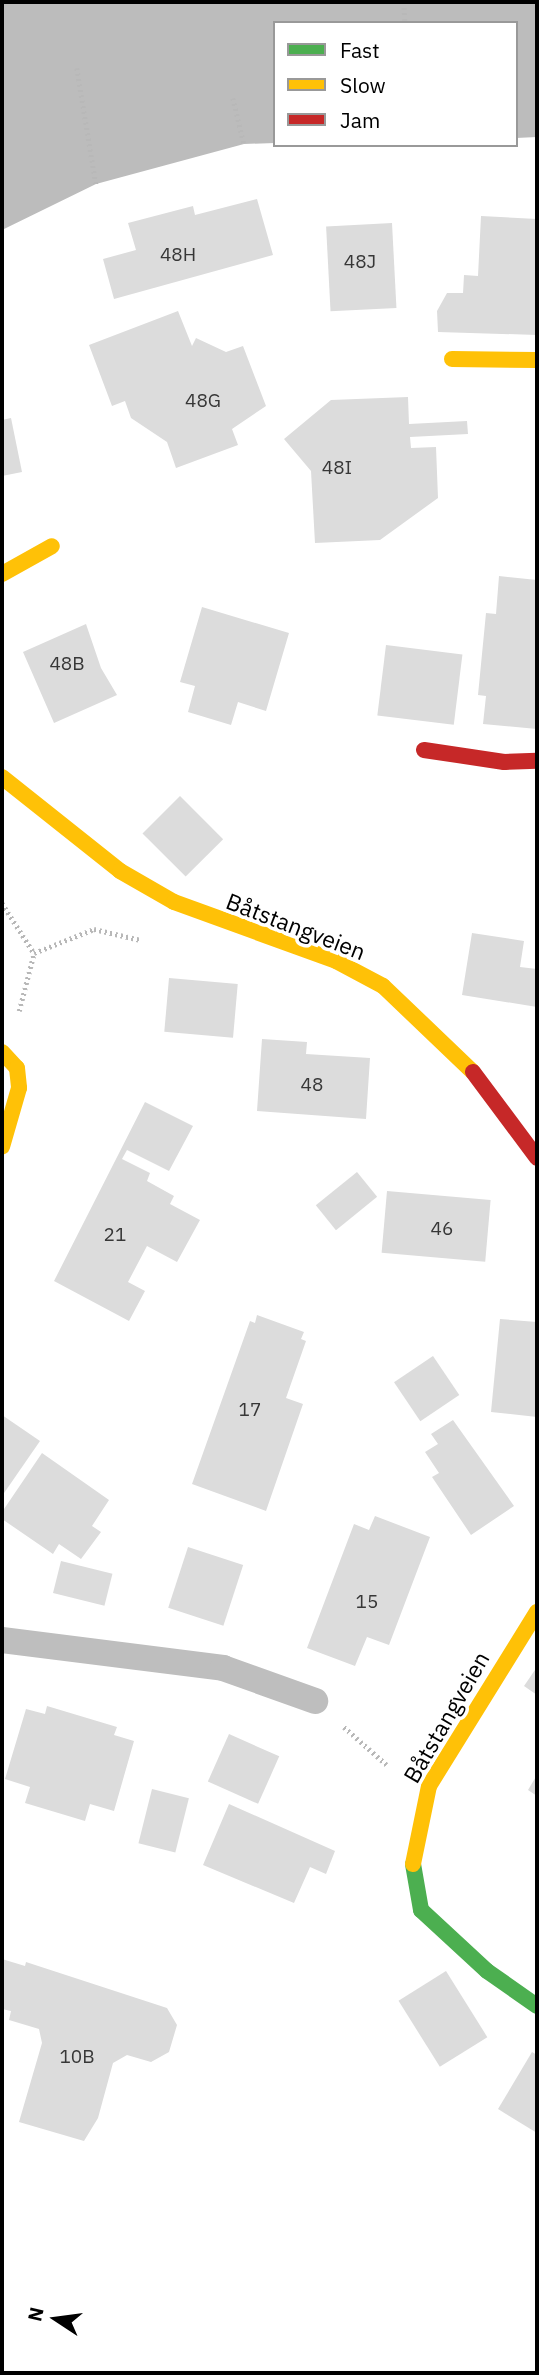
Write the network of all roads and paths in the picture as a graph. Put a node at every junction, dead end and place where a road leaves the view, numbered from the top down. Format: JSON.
{"nodes":[{"id":1,"x":404,"y":2,"type":"edge"},
{"id":2,"x":405,"y":21,"type":"edge"},
{"id":3,"x":78,"y":68,"type":"dead end"},
{"id":4,"x":233,"y":98,"type":"dead end"},
{"id":5,"x":244,"y":144,"type":"dead end"},
{"id":6,"x":96,"y":184,"type":"dead end"},
{"id":7,"x":452,"y":359,"type":"dead end"},
{"id":8,"x":537,"y":360,"type":"edge"},
{"id":9,"x":52,"y":546,"type":"dead end"},
{"id":10,"x":2,"y":574,"type":"edge"},
{"id":11,"x":424,"y":750,"type":"dead end"},
{"id":12,"x":537,"y":761,"type":"edge"},
{"id":13,"x":2,"y":777,"type":"edge"},
{"id":14,"x":2,"y":903,"type":"edge"},
{"id":15,"x":145,"y":941,"type":"dead end"},
{"id":16,"x":34,"y":953,"type":"junction"},
{"id":17,"x":5,"y":1054,"type":"edge"},
{"id":18,"x":2,"y":1147,"type":"edge"},
{"id":19,"x":537,"y":1158,"type":"edge"},
{"id":20,"x":537,"y":1612,"type":"edge"},
{"id":21,"x":2,"y":1640,"type":"edge"},
{"id":22,"x":316,"y":1701,"type":"joint"},
{"id":23,"x":424,"y":1799,"type":"junction"},
{"id":24,"x":537,"y":2006,"type":"edge"}],
"edges":[{"from":1,"to":2,"type":"path"},
{"from":3,"to":6,"type":"path"},
{"from":4,"to":5,"type":"path"},
{"from":7,"to":8,"type":"street"},
{"from":9,"to":10,"type":"street"},
{"from":11,"to":12,"type":"street"},
{"from":13,"to":19,"type":"street","name":"Båtstangveien"},
{"from":14,"to":16,"type":"path"},
{"from":15,"to":16,"type":"path"},
{"from":16,"to":17,"type":"path"},
{"from":17,"to":18,"type":"street"},
{"from":20,"to":23,"type":"street","name":"Båtstangveien"},
{"from":21,"to":22,"type":"lane"},
{"from":22,"to":23,"type":"path"},
{"from":23,"to":24,"type":"street","name":"Båtstangveien"}]}
